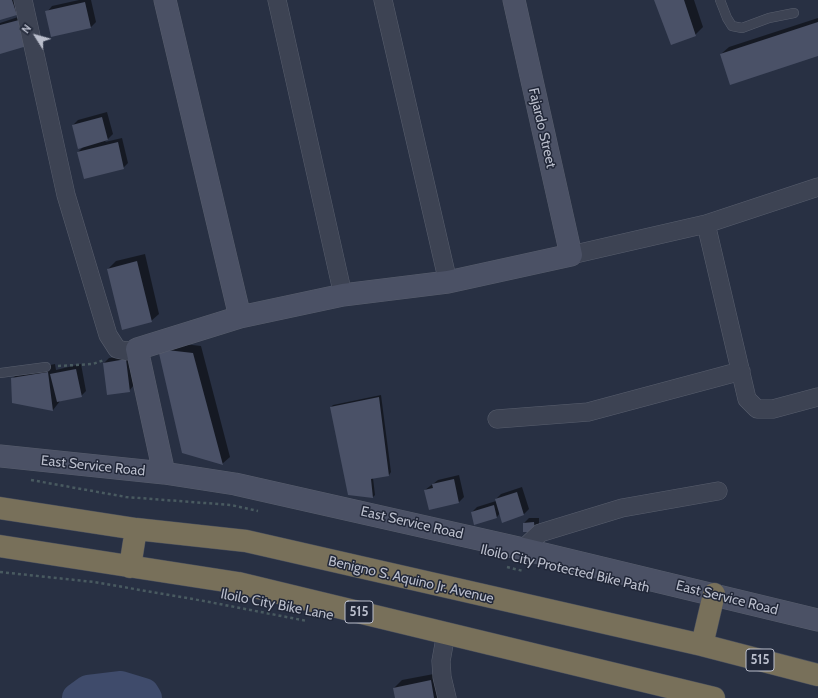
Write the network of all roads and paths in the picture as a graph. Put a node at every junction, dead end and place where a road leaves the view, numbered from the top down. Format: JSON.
{"nodes":[{"id":1,"x":23,"y":0,"type":"edge"},
{"id":2,"x":165,"y":0,"type":"edge"},
{"id":3,"x":277,"y":0,"type":"edge"},
{"id":4,"x":383,"y":0,"type":"edge"},
{"id":5,"x":514,"y":0,"type":"edge"},
{"id":6,"x":720,"y":0,"type":"edge"},
{"id":7,"x":794,"y":13,"type":"dead end"},
{"id":8,"x":818,"y":187,"type":"edge"},
{"id":9,"x":706,"y":224,"type":"junction"},
{"id":10,"x":571,"y":255,"type":"junction"},
{"id":11,"x":448,"y":282,"type":"junction"},
{"id":12,"x":343,"y":295,"type":"junction"},
{"id":13,"x":240,"y":317,"type":"junction"},
{"id":14,"x":131,"y":350,"type":"junction"},
{"id":15,"x":46,"y":367,"type":"joint"},
{"id":16,"x":741,"y":371,"type":"junction"},
{"id":17,"x":0,"y":373,"type":"edge"},
{"id":18,"x":818,"y":397,"type":"edge"},
{"id":19,"x":497,"y":419,"type":"dead end"},
{"id":20,"x":0,"y":456,"type":"edge"},
{"id":21,"x":164,"y":473,"type":"junction"},
{"id":22,"x":30,"y":480,"type":"dead end"},
{"id":23,"x":718,"y":491,"type":"dead end"},
{"id":24,"x":0,"y":508,"type":"edge"},
{"id":25,"x":266,"y":512,"type":"dead end"},
{"id":26,"x":136,"y":530,"type":"junction"},
{"id":27,"x":0,"y":546,"type":"edge"},
{"id":28,"x":523,"y":549,"type":"junction"},
{"id":29,"x":500,"y":565,"type":"dead end"},
{"id":30,"x":130,"y":567,"type":"junction"},
{"id":31,"x":0,"y":572,"type":"edge"},
{"id":32,"x":531,"y":572,"type":"dead end"},
{"id":33,"x":714,"y":594,"type":"junction"},
{"id":34,"x":818,"y":620,"type":"edge"},
{"id":35,"x":312,"y":622,"type":"dead end"},
{"id":36,"x":446,"y":633,"type":"junction"},
{"id":37,"x":702,"y":646,"type":"junction"},
{"id":38,"x":818,"y":675,"type":"edge"},
{"id":39,"x":447,"y":698,"type":"edge"},
{"id":40,"x":714,"y":698,"type":"edge"}],
"edges":[{"from":1,"to":14,"type":"street"},
{"from":2,"to":13,"type":"street"},
{"from":3,"to":12,"type":"street"},
{"from":4,"to":11,"type":"street"},
{"from":5,"to":10,"type":"street","name":"Fajardo Street"},
{"from":6,"to":7,"type":"lane"},
{"from":8,"to":9,"type":"street"},
{"from":9,"to":10,"type":"street"},
{"from":9,"to":16,"type":"street"},
{"from":10,"to":11,"type":"street"},
{"from":11,"to":12,"type":"street"},
{"from":12,"to":13,"type":"street"},
{"from":13,"to":14,"type":"street"},
{"from":14,"to":15,"type":"path"},
{"from":14,"to":21,"type":"street"},
{"from":15,"to":17,"type":"lane"},
{"from":16,"to":18,"type":"street"},
{"from":16,"to":19,"type":"street"},
{"from":20,"to":21,"type":"street","name":"East Service Road"},
{"from":21,"to":28,"type":"street","name":"East Service Road"},
{"from":22,"to":25,"type":"path"},
{"from":23,"to":28,"type":"street"},
{"from":24,"to":26,"type":"highway","name":"Benigno S. Aquino Jr. Avenue","number":"515"},
{"from":26,"to":30,"type":"highway"},
{"from":26,"to":37,"type":"highway","name":"Benigno S. Aquino Jr. Avenue","number":"515"},
{"from":27,"to":30,"type":"highway","number":"515"},
{"from":28,"to":33,"type":"street","name":"East Service Road"},
{"from":29,"to":32,"type":"path","name":"Iloilo City Protected Bike Path"},
{"from":30,"to":36,"type":"highway","number":"515"},
{"from":31,"to":35,"type":"path","name":"Iloilo City Bike Lane"},
{"from":33,"to":34,"type":"street","name":"East Service Road"},
{"from":33,"to":37,"type":"highway"},
{"from":36,"to":39,"type":"street"},
{"from":36,"to":40,"type":"highway","number":"515"},
{"from":37,"to":38,"type":"highway","name":"Benigno S. Aquino Jr. Avenue","number":"515"}]}
